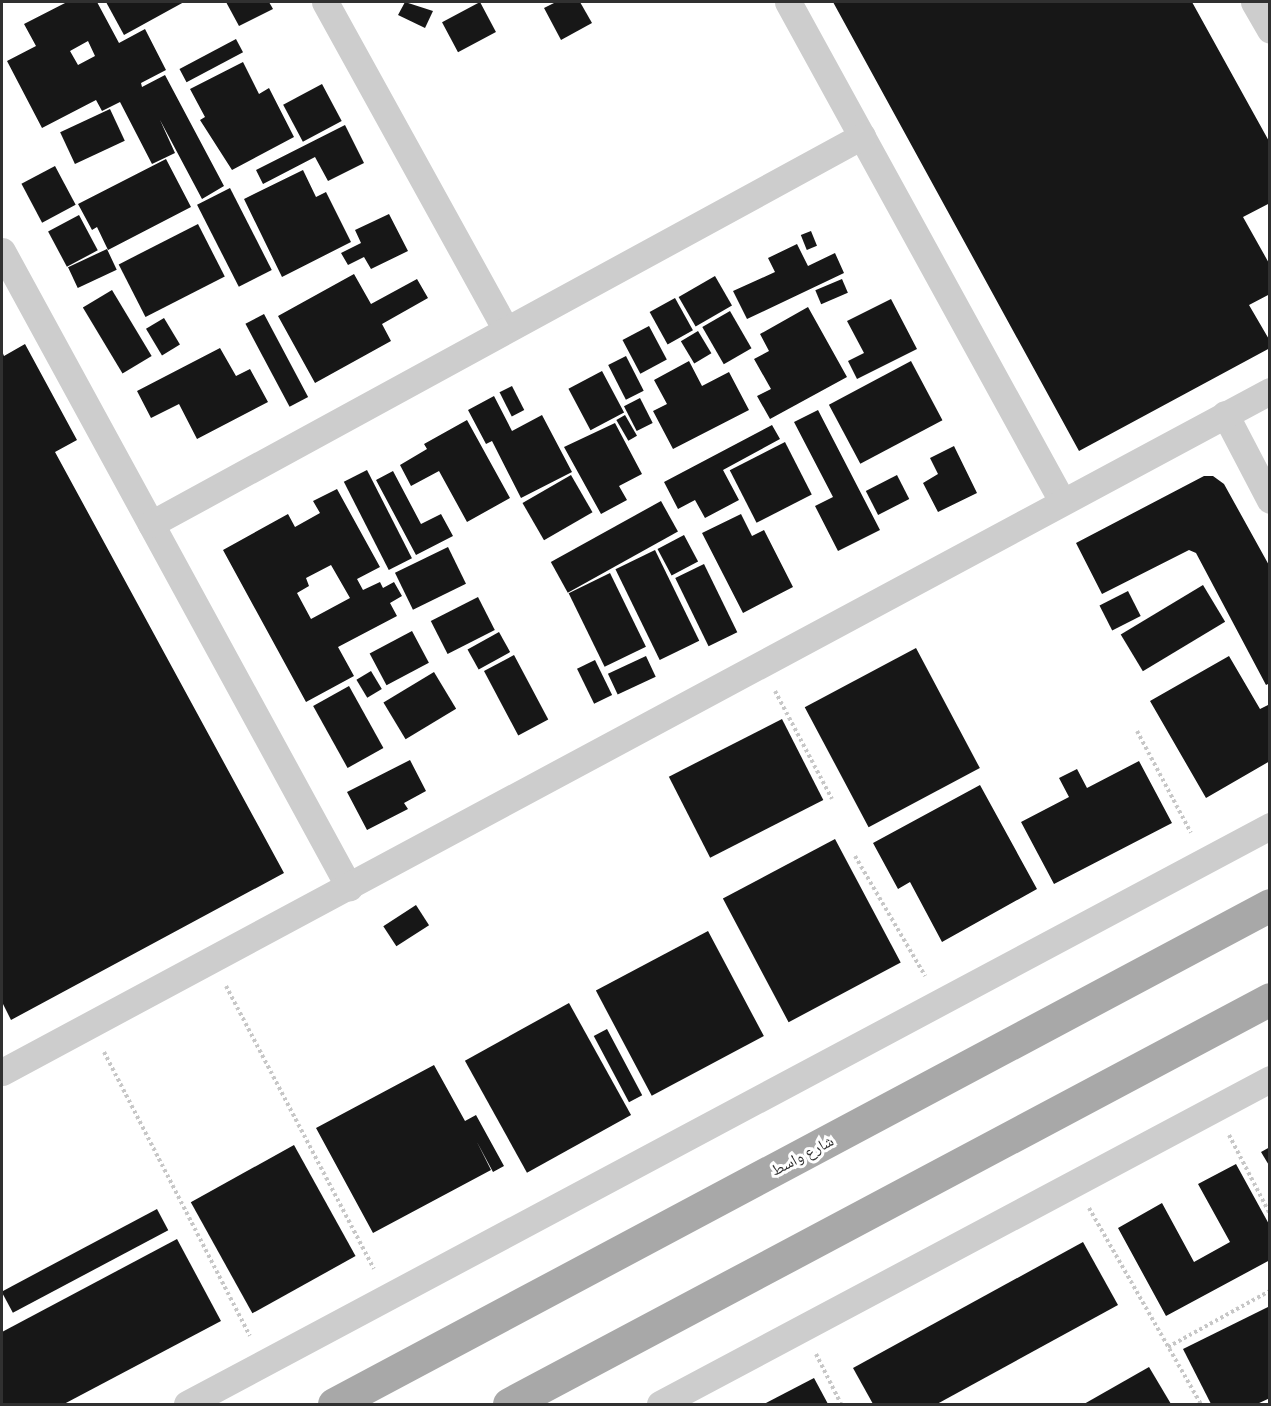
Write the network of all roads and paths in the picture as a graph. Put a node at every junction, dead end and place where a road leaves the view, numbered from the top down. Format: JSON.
{"nodes":[{"id":1,"x":325,"y":2,"type":"edge"},
{"id":2,"x":788,"y":2,"type":"edge"},
{"id":3,"x":1254,"y":2,"type":"edge"},
{"id":4,"x":1269,"y":30,"type":"edge"},
{"id":5,"x":862,"y":136,"type":"junction"},
{"id":6,"x":2,"y":251,"type":"edge"},
{"id":7,"x":505,"y":328,"type":"junction"},
{"id":8,"x":1269,"y":391,"type":"edge"},
{"id":9,"x":1225,"y":414,"type":"junction"},
{"id":10,"x":1062,"y":501,"type":"junction"},
{"id":11,"x":1269,"y":501,"type":"edge"},
{"id":12,"x":151,"y":524,"type":"junction"},
{"id":13,"x":761,"y":664,"type":"junction"},
{"id":14,"x":1137,"y":731,"type":"dead end"},
{"id":15,"x":832,"y":799,"type":"dead end"},
{"id":16,"x":1269,"y":826,"type":"edge"},
{"id":17,"x":855,"y":856,"type":"dead end"},
{"id":18,"x":1206,"y":860,"type":"junction"},
{"id":19,"x":349,"y":887,"type":"junction"},
{"id":20,"x":1269,"y":905,"type":"edge"},
{"id":21,"x":212,"y":960,"type":"junction"},
{"id":22,"x":1269,"y":999,"type":"edge"},
{"id":23,"x":940,"y":1003,"type":"junction"},
{"id":24,"x":90,"y":1025,"type":"junction"},
{"id":25,"x":2,"y":1072,"type":"edge"},
{"id":26,"x":1269,"y":1079,"type":"edge"},
{"id":27,"x":1215,"y":1108,"type":"junction"},
{"id":28,"x":1076,"y":1184,"type":"junction"},
{"id":29,"x":1269,"y":1214,"type":"edge"},
{"id":30,"x":1269,"y":1291,"type":"edge"},
{"id":31,"x":388,"y":1297,"type":"junction"},
{"id":32,"x":803,"y":1329,"type":"junction"},
{"id":33,"x":1168,"y":1347,"type":"junction"},
{"id":34,"x":264,"y":1363,"type":"junction"},
{"id":35,"x":187,"y":1404,"type":"edge"},
{"id":36,"x":334,"y":1404,"type":"edge"},
{"id":37,"x":509,"y":1404,"type":"edge"},
{"id":38,"x":660,"y":1404,"type":"edge"},
{"id":39,"x":841,"y":1404,"type":"edge"},
{"id":40,"x":1201,"y":1404,"type":"edge"}],
"edges":[{"from":1,"to":7,"type":"street"},
{"from":2,"to":5,"type":"street"},
{"from":3,"to":4,"type":"street"},
{"from":5,"to":7,"type":"street"},
{"from":5,"to":10,"type":"street"},
{"from":6,"to":12,"type":"street"},
{"from":7,"to":12,"type":"street"},
{"from":8,"to":9,"type":"street"},
{"from":9,"to":10,"type":"street"},
{"from":9,"to":11,"type":"street"},
{"from":10,"to":13,"type":"street"},
{"from":12,"to":19,"type":"street"},
{"from":13,"to":15,"type":"path"},
{"from":13,"to":19,"type":"street"},
{"from":14,"to":18,"type":"path"},
{"from":16,"to":18,"type":"street"},
{"from":17,"to":23,"type":"path"},
{"from":18,"to":23,"type":"street"},
{"from":19,"to":21,"type":"street"},
{"from":20,"to":36,"type":"main road","name":"شارع واسط"},
{"from":21,"to":24,"type":"street"},
{"from":21,"to":31,"type":"path"},
{"from":22,"to":37,"type":"main road"},
{"from":23,"to":31,"type":"street"},
{"from":24,"to":25,"type":"street"},
{"from":24,"to":34,"type":"path"},
{"from":26,"to":27,"type":"street"},
{"from":27,"to":28,"type":"street"},
{"from":27,"to":29,"type":"path"},
{"from":28,"to":32,"type":"street"},
{"from":28,"to":33,"type":"path"},
{"from":30,"to":33,"type":"path"},
{"from":31,"to":34,"type":"street"},
{"from":32,"to":38,"type":"street"},
{"from":32,"to":39,"type":"path"},
{"from":33,"to":40,"type":"path"},
{"from":34,"to":35,"type":"street"}]}
